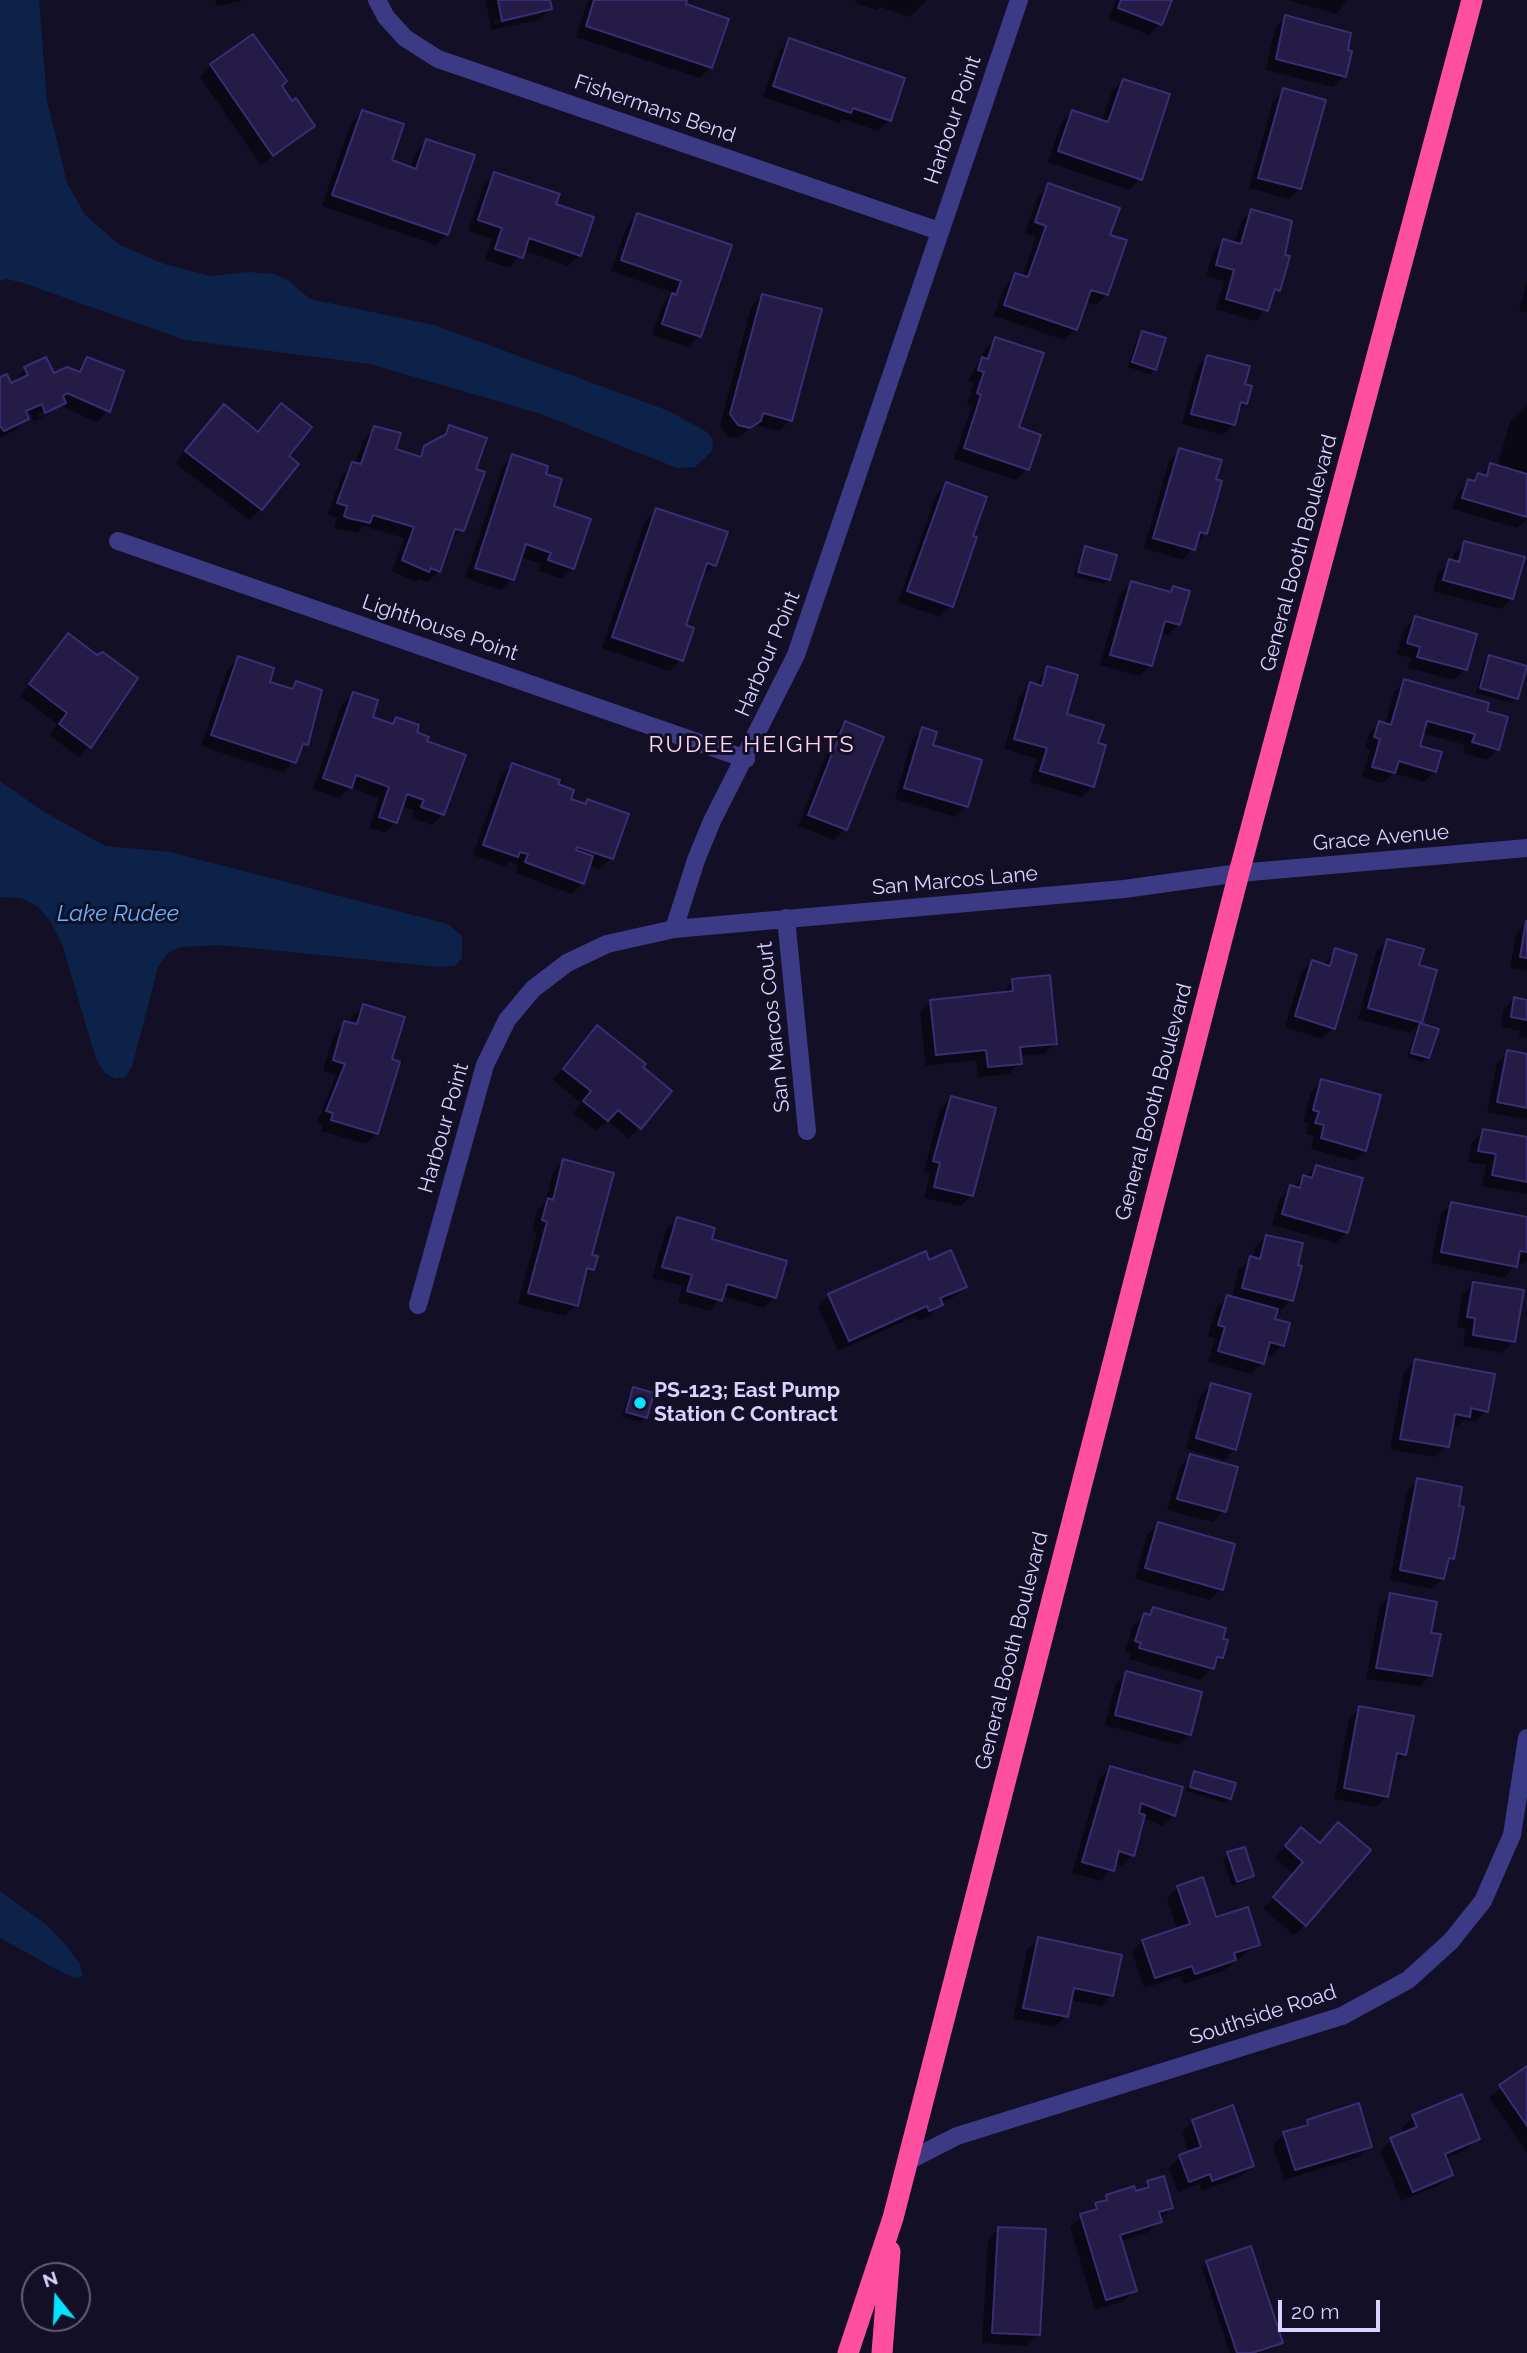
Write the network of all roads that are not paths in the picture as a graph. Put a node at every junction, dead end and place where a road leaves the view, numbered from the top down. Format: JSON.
{"nodes":[{"id":1,"x":377,"y":0,"type":"edge"},
{"id":2,"x":1019,"y":0,"type":"edge"},
{"id":3,"x":1472,"y":0,"type":"edge"},
{"id":4,"x":939,"y":231,"type":"junction"},
{"id":5,"x":118,"y":541,"type":"dead end"},
{"id":6,"x":746,"y":759,"type":"junction"},
{"id":7,"x":1527,"y":848,"type":"edge"},
{"id":8,"x":1239,"y":873,"type":"junction"},
{"id":9,"x":786,"y":918,"type":"junction"},
{"id":10,"x":674,"y":929,"type":"junction"},
{"id":11,"x":807,"y":1131,"type":"dead end"},
{"id":12,"x":418,"y":1305,"type":"dead end"},
{"id":13,"x":1527,"y":1738,"type":"edge"},
{"id":14,"x":906,"y":2162,"type":"junction"},
{"id":15,"x":893,"y":2218,"type":"junction"},
{"id":16,"x":848,"y":2353,"type":"edge"},
{"id":17,"x":882,"y":2353,"type":"edge"}],
"edges":[{"from":1,"to":4,"type":"street","name":"Fishermans Bend"},
{"from":2,"to":4,"type":"street","name":"Harbour Point"},
{"from":3,"to":8,"type":"highway","name":"General Booth Boulevard"},
{"from":4,"to":6,"type":"street","name":"Harbour Point"},
{"from":5,"to":6,"type":"street","name":"Lighthouse Point"},
{"from":6,"to":10,"type":"street","name":"Harbour Point"},
{"from":7,"to":8,"type":"street","name":"Grace Avenue"},
{"from":8,"to":9,"type":"street","name":"San Marcos Lane"},
{"from":8,"to":14,"type":"highway","name":"General Booth Boulevard"},
{"from":9,"to":10,"type":"street","name":"San Marcos Lane"},
{"from":9,"to":11,"type":"street","name":"San Marcos Court"},
{"from":10,"to":12,"type":"street","name":"Harbour Point"},
{"from":13,"to":14,"type":"street","name":"Southside Road"},
{"from":14,"to":15,"type":"highway","name":"General Booth Boulevard"},
{"from":15,"to":16,"type":"highway","name":"General Booth Boulevard"},
{"from":15,"to":17,"type":"highway","name":"General Booth Boulevard"}]}
